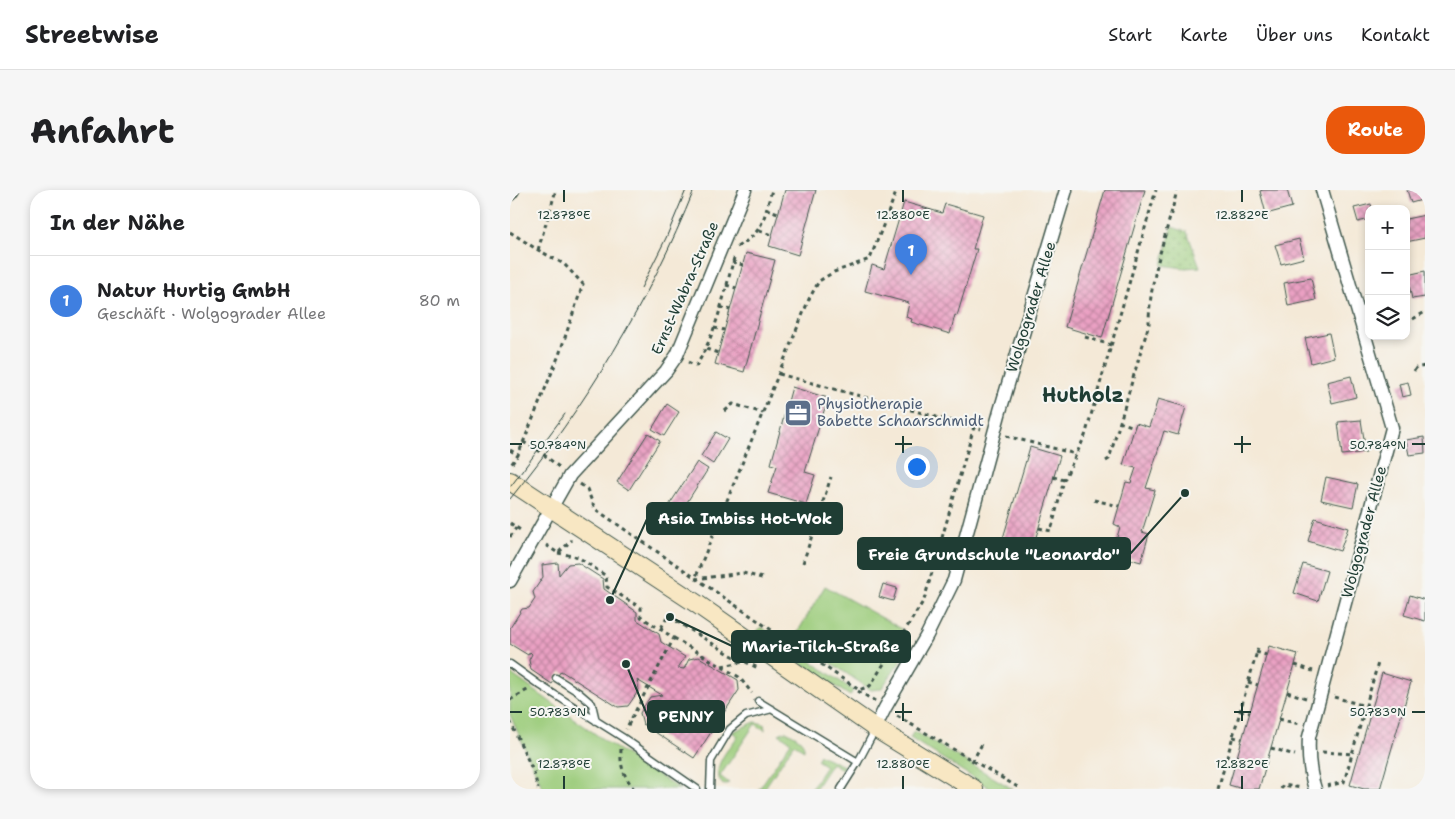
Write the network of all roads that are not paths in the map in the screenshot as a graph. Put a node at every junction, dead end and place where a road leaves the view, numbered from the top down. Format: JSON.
{"nodes":[{"id":1,"x":513,"y":190,"type":"edge"},
{"id":2,"x":745,"y":190,"type":"edge"},
{"id":3,"x":1066,"y":190,"type":"edge"},
{"id":4,"x":1322,"y":190,"type":"edge"},
{"id":5,"x":510,"y":194,"type":"edge"},
{"id":6,"x":513,"y":485,"type":"edge"},
{"id":7,"x":551,"y":508,"type":"junction"},
{"id":8,"x":510,"y":580,"type":"edge"},
{"id":9,"x":510,"y":664,"type":"edge"},
{"id":10,"x":556,"y":678,"type":"dead end"},
{"id":11,"x":758,"y":701,"type":"road end"},
{"id":12,"x":772,"y":709,"type":"junction"},
{"id":13,"x":596,"y":721,"type":"junction"},
{"id":14,"x":876,"y":728,"type":"junction"},
{"id":15,"x":858,"y":762,"type":"junction"},
{"id":16,"x":1315,"y":788,"type":"edge"},
{"id":17,"x":697,"y":789,"type":"edge"},
{"id":18,"x":710,"y":789,"type":"edge"},
{"id":19,"x":841,"y":789,"type":"edge"},
{"id":20,"x":974,"y":789,"type":"edge"}],
"edges":[{"from":1,"to":5,"type":"street"},
{"from":2,"to":7,"type":"street","name":"Ernst-Wabra-Straße"},
{"from":3,"to":14,"type":"street","name":"Wolgograder Allee"},
{"from":4,"to":16,"type":"street","name":"Wolgograder Allee"},
{"from":6,"to":7,"type":"main road"},
{"from":7,"to":8,"type":"street","name":"Ernst-Wabra-Straße"},
{"from":7,"to":14,"type":"main road"},
{"from":9,"to":13,"type":"lane"},
{"from":10,"to":13,"type":"lane"},
{"from":11,"to":12,"type":"lane"},
{"from":12,"to":15,"type":"lane"},
{"from":12,"to":18,"type":"lane"},
{"from":13,"to":17,"type":"lane"},
{"from":14,"to":15,"type":"lane"},
{"from":14,"to":20,"type":"main road"},
{"from":15,"to":19,"type":"lane"}]}
